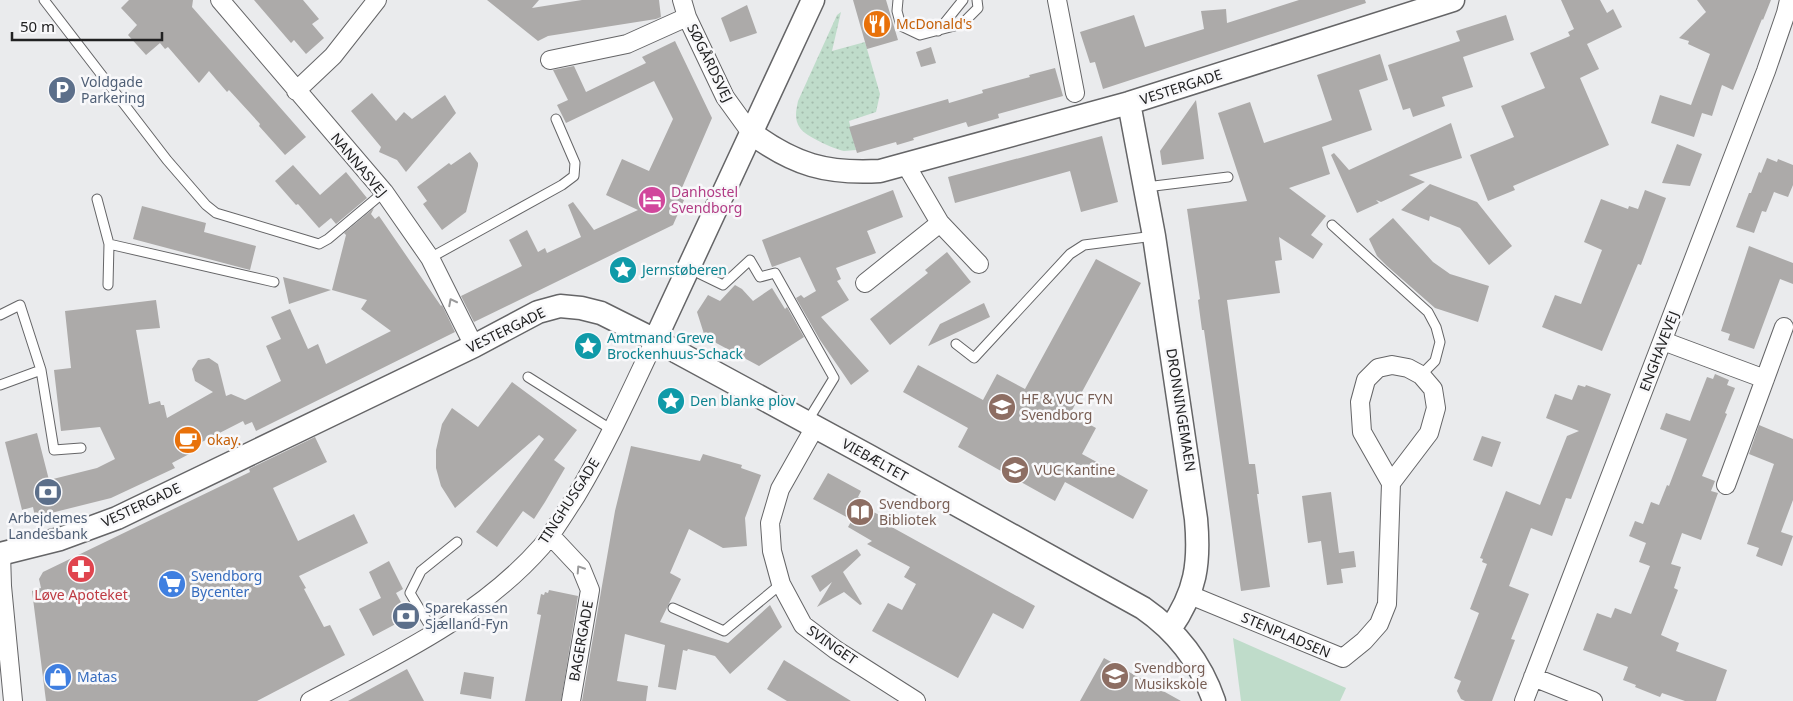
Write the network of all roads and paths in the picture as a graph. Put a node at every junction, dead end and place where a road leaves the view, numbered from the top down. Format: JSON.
{"nodes":[{"id":1,"x":44,"y":0,"type":"edge"},
{"id":2,"x":220,"y":0,"type":"edge"},
{"id":3,"x":378,"y":0,"type":"edge"},
{"id":4,"x":813,"y":0,"type":"edge"},
{"id":5,"x":898,"y":0,"type":"edge"},
{"id":6,"x":963,"y":0,"type":"edge"},
{"id":7,"x":977,"y":0,"type":"edge"},
{"id":8,"x":1058,"y":0,"type":"edge"},
{"id":9,"x":1453,"y":0,"type":"edge"},
{"id":10,"x":1789,"y":0,"type":"edge"},
{"id":11,"x":685,"y":8,"type":"edge"},
{"id":12,"x":938,"y":31,"type":"junction"},
{"id":13,"x":550,"y":60,"type":"dead end"},
{"id":14,"x":296,"y":90,"type":"junction"},
{"id":15,"x":1075,"y":93,"type":"dead end"},
{"id":16,"x":1129,"y":103,"type":"junction"},
{"id":17,"x":556,"y":119,"type":"dead end"},
{"id":18,"x":751,"y":133,"type":"junction"},
{"id":19,"x":906,"y":165,"type":"junction"},
{"id":20,"x":1228,"y":177,"type":"dead end"},
{"id":21,"x":1146,"y":187,"type":"junction"},
{"id":22,"x":384,"y":192,"type":"junction"},
{"id":23,"x":97,"y":199,"type":"dead end"},
{"id":24,"x":940,"y":223,"type":"junction"},
{"id":25,"x":1332,"y":225,"type":"dead end"},
{"id":26,"x":1154,"y":236,"type":"junction"},
{"id":27,"x":109,"y":244,"type":"junction"},
{"id":28,"x":430,"y":258,"type":"junction"},
{"id":29,"x":979,"y":264,"type":"dead end"},
{"id":30,"x":688,"y":268,"type":"junction"},
{"id":31,"x":274,"y":282,"type":"dead end"},
{"id":32,"x":865,"y":283,"type":"dead end"},
{"id":33,"x":108,"y":285,"type":"dead end"},
{"id":34,"x":0,"y":315,"type":"edge"},
{"id":35,"x":1784,"y":327,"type":"dead end"},
{"id":36,"x":655,"y":340,"type":"junction"},
{"id":37,"x":1664,"y":340,"type":"junction"},
{"id":38,"x":956,"y":344,"type":"dead end"},
{"id":39,"x":474,"y":346,"type":"junction"},
{"id":40,"x":41,"y":370,"type":"junction"},
{"id":41,"x":1422,"y":375,"type":"junction"},
{"id":42,"x":528,"y":377,"type":"dead end"},
{"id":43,"x":1765,"y":380,"type":"junction"},
{"id":44,"x":0,"y":384,"type":"edge"},
{"id":45,"x":811,"y":425,"type":"junction"},
{"id":46,"x":612,"y":430,"type":"junction"},
{"id":47,"x":81,"y":448,"type":"dead end"},
{"id":48,"x":1391,"y":483,"type":"junction"},
{"id":49,"x":1726,"y":485,"type":"dead end"},
{"id":50,"x":550,"y":535,"type":"junction"},
{"id":51,"x":457,"y":542,"type":"dead end"},
{"id":52,"x":0,"y":548,"type":"edge"},
{"id":53,"x":781,"y":584,"type":"junction"},
{"id":54,"x":1190,"y":594,"type":"junction"},
{"id":55,"x":673,"y":608,"type":"dead end"},
{"id":56,"x":1170,"y":629,"type":"junction"},
{"id":57,"x":434,"y":633,"type":"junction"},
{"id":58,"x":1533,"y":677,"type":"junction"},
{"id":59,"x":5,"y":678,"type":"edge"},
{"id":60,"x":13,"y":701,"type":"edge"},
{"id":61,"x":310,"y":701,"type":"edge"},
{"id":62,"x":571,"y":701,"type":"edge"},
{"id":63,"x":916,"y":701,"type":"edge"},
{"id":64,"x":1214,"y":701,"type":"edge"},
{"id":65,"x":1524,"y":701,"type":"edge"},
{"id":66,"x":1593,"y":701,"type":"edge"}],
"edges":[{"from":1,"to":22,"type":"lane"},
{"from":2,"to":14,"type":"street","name":"NANNASVEJ"},
{"from":3,"to":14,"type":"street"},
{"from":4,"to":18,"type":"street"},
{"from":5,"to":12,"type":"lane"},
{"from":6,"to":12,"type":"lane"},
{"from":7,"to":12,"type":"lane"},
{"from":8,"to":15,"type":"street"},
{"from":9,"to":16,"type":"street","name":"VESTERGADE"},
{"from":10,"to":37,"type":"street","name":"ENGHAVEVEJ"},
{"from":11,"to":13,"type":"street","name":"SØGÅRDSVEJ"},
{"from":11,"to":18,"type":"street","name":"SØGÅRDSVEJ"},
{"from":14,"to":22,"type":"street","name":"NANNASVEJ"},
{"from":16,"to":19,"type":"street","name":"VESTERGADE"},
{"from":16,"to":21,"type":"street","name":"DRONNINGEMAEN"},
{"from":17,"to":28,"type":"lane"},
{"from":18,"to":19,"type":"street","name":"VESTERGADE"},
{"from":18,"to":30,"type":"street"},
{"from":19,"to":24,"type":"street"},
{"from":20,"to":21,"type":"lane"},
{"from":21,"to":26,"type":"street","name":"DRONNINGEMAEN"},
{"from":22,"to":28,"type":"street","name":"NANNASVEJ"},
{"from":23,"to":27,"type":"lane"},
{"from":24,"to":29,"type":"street"},
{"from":24,"to":32,"type":"street"},
{"from":25,"to":41,"type":"lane"},
{"from":26,"to":38,"type":"lane"},
{"from":26,"to":54,"type":"street","name":"DRONNINGEMAEN"},
{"from":27,"to":31,"type":"lane"},
{"from":27,"to":33,"type":"lane"},
{"from":39,"to":28,"type":"street","name":"NANNASVEJ","one_way":true},
{"from":30,"to":36,"type":"street"},
{"from":30,"to":45,"type":"lane"},
{"from":34,"to":40,"type":"lane"},
{"from":35,"to":43,"type":"street"},
{"from":36,"to":39,"type":"street","name":"VESTERGADE"},
{"from":36,"to":45,"type":"street","name":"VIEBÆLTET"},
{"from":36,"to":46,"type":"street","name":"TINGHUSGADE"},
{"from":37,"to":43,"type":"street"},
{"from":37,"to":58,"type":"street","name":"ENGHAVEVEJ"},
{"from":39,"to":52,"type":"street","name":"VESTERGADE"},
{"from":40,"to":44,"type":"lane"},
{"from":40,"to":47,"type":"lane"},
{"from":41,"to":48,"type":"street"},
{"from":41,"to":48,"type":"street"},
{"from":42,"to":46,"type":"lane"},
{"from":43,"to":49,"type":"street"},
{"from":45,"to":53,"type":"street","name":"SVINGET"},
{"from":45,"to":56,"type":"street","name":"VIEBÆLTET"},
{"from":46,"to":50,"type":"street","name":"TINGHUSGADE"},
{"from":48,"to":54,"type":"street","name":"STENPLADSEN"},
{"from":50,"to":57,"type":"street","name":"TINGHUSGADE"},
{"from":62,"to":50,"type":"street","name":"BAGERGADE","one_way":true},
{"from":51,"to":57,"type":"lane"},
{"from":52,"to":59,"type":"street"},
{"from":53,"to":55,"type":"lane"},
{"from":53,"to":63,"type":"street","name":"SVINGET"},
{"from":54,"to":56,"type":"street","name":"DRONNINGEMAEN"},
{"from":56,"to":64,"type":"street"},
{"from":57,"to":61,"type":"street","name":"TINGHUSGADE"},
{"from":58,"to":65,"type":"street","name":"ENGHAVEVEJ"},
{"from":58,"to":66,"type":"street"},
{"from":59,"to":60,"type":"street"}]}
